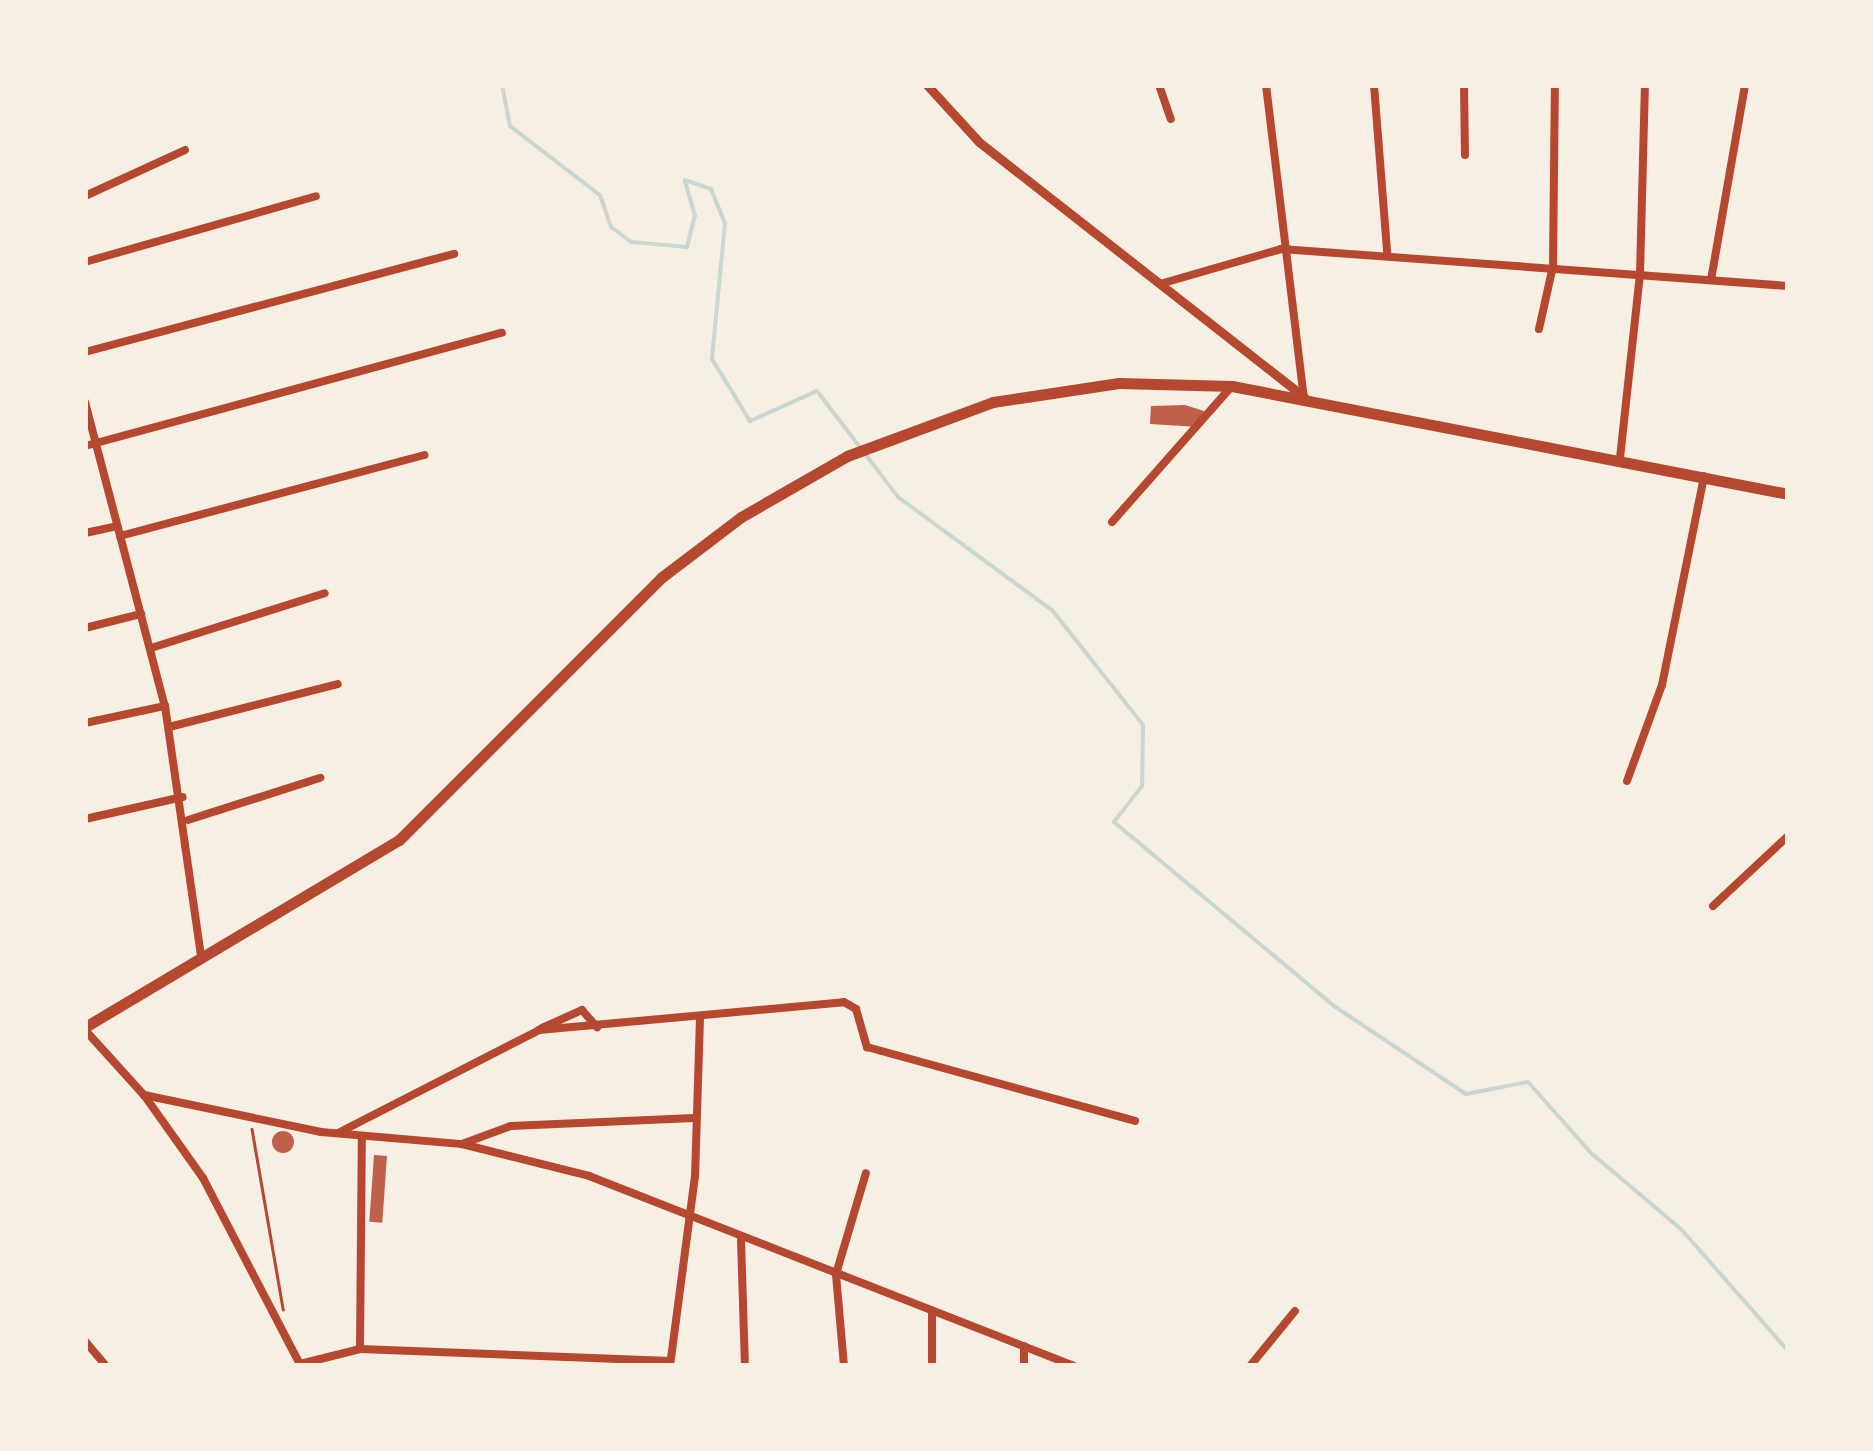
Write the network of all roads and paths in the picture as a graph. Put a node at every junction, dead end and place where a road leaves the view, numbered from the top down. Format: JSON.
{"nodes":[{"id":1,"x":926,"y":85,"type":"edge"},
{"id":2,"x":1158,"y":85,"type":"edge"},
{"id":3,"x":1266,"y":85,"type":"edge"},
{"id":4,"x":1374,"y":85,"type":"edge"},
{"id":5,"x":1464,"y":85,"type":"edge"},
{"id":6,"x":1555,"y":85,"type":"edge"},
{"id":7,"x":1645,"y":85,"type":"edge"},
{"id":8,"x":1744,"y":85,"type":"edge"},
{"id":9,"x":1172,"y":119,"type":"dead end"},
{"id":10,"x":185,"y":150,"type":"dead end"},
{"id":11,"x":1465,"y":154,"type":"dead end"},
{"id":12,"x":85,"y":196,"type":"edge"},
{"id":13,"x":316,"y":196,"type":"dead end"},
{"id":14,"x":1282,"y":249,"type":"junction"},
{"id":15,"x":1387,"y":252,"type":"junction"},
{"id":16,"x":454,"y":254,"type":"dead end"},
{"id":17,"x":85,"y":262,"type":"edge"},
{"id":18,"x":1552,"y":266,"type":"junction"},
{"id":19,"x":1640,"y":274,"type":"junction"},
{"id":20,"x":1712,"y":280,"type":"junction"},
{"id":21,"x":1160,"y":284,"type":"junction"},
{"id":22,"x":1788,"y":286,"type":"edge"},
{"id":23,"x":1538,"y":328,"type":"dead end"},
{"id":24,"x":502,"y":333,"type":"dead end"},
{"id":25,"x":85,"y":352,"type":"edge"},
{"id":26,"x":1232,"y":386,"type":"junction"},
{"id":27,"x":1304,"y":397,"type":"junction"},
{"id":28,"x":85,"y":402,"type":"edge"},
{"id":29,"x":96,"y":444,"type":"junction"},
{"id":30,"x":85,"y":446,"type":"edge"},
{"id":31,"x":424,"y":455,"type":"dead end"},
{"id":32,"x":1620,"y":458,"type":"junction"},
{"id":33,"x":1704,"y":476,"type":"junction"},
{"id":34,"x":1788,"y":494,"type":"edge"},
{"id":35,"x":1112,"y":522,"type":"dead end"},
{"id":36,"x":117,"y":526,"type":"junction"},
{"id":37,"x":85,"y":533,"type":"edge"},
{"id":38,"x":120,"y":536,"type":"junction"},
{"id":39,"x":325,"y":593,"type":"dead end"},
{"id":40,"x":142,"y":614,"type":"junction"},
{"id":41,"x":85,"y":628,"type":"edge"},
{"id":42,"x":151,"y":648,"type":"junction"},
{"id":43,"x":338,"y":684,"type":"dead end"},
{"id":44,"x":165,"y":706,"type":"junction"},
{"id":45,"x":85,"y":722,"type":"edge"},
{"id":46,"x":169,"y":727,"type":"junction"},
{"id":47,"x":320,"y":778,"type":"dead end"},
{"id":48,"x":1627,"y":781,"type":"dead end"},
{"id":49,"x":183,"y":797,"type":"junction"},
{"id":50,"x":85,"y":819,"type":"edge"},
{"id":51,"x":188,"y":820,"type":"junction"},
{"id":52,"x":1788,"y":836,"type":"edge"},
{"id":53,"x":1713,"y":906,"type":"dead end"},
{"id":54,"x":201,"y":957,"type":"junction"},
{"id":55,"x":700,"y":1018,"type":"junction"},
{"id":56,"x":598,"y":1027,"type":"junction"},
{"id":57,"x":85,"y":1028,"type":"edge"},
{"id":58,"x":539,"y":1030,"type":"junction"},
{"id":59,"x":144,"y":1095,"type":"junction"},
{"id":60,"x":250,"y":1118,"type":"junction"},
{"id":61,"x":694,"y":1118,"type":"junction"},
{"id":62,"x":1135,"y":1122,"type":"dead end"},
{"id":63,"x":338,"y":1133,"type":"junction"},
{"id":64,"x":362,"y":1136,"type":"junction"},
{"id":65,"x":462,"y":1144,"type":"junction"},
{"id":66,"x":866,"y":1173,"type":"dead end"},
{"id":67,"x":687,"y":1218,"type":"junction"},
{"id":68,"x":741,"y":1240,"type":"junction"},
{"id":69,"x":836,"y":1274,"type":"junction"},
{"id":70,"x":1296,"y":1311,"type":"dead end"},
{"id":71,"x":932,"y":1313,"type":"junction"},
{"id":72,"x":85,"y":1341,"type":"edge"},
{"id":73,"x":288,"y":1341,"type":"junction"},
{"id":74,"x":1024,"y":1346,"type":"junction"},
{"id":75,"x":360,"y":1348,"type":"junction"},
{"id":76,"x":670,"y":1364,"type":"edge"},
{"id":77,"x":300,"y":1365,"type":"edge"},
{"id":78,"x":106,"y":1366,"type":"edge"},
{"id":79,"x":745,"y":1366,"type":"edge"},
{"id":80,"x":844,"y":1366,"type":"edge"},
{"id":81,"x":932,"y":1366,"type":"edge"},
{"id":82,"x":1024,"y":1366,"type":"edge"},
{"id":83,"x":1074,"y":1366,"type":"edge"},
{"id":84,"x":1250,"y":1366,"type":"edge"}],
"edges":[{"from":1,"to":21,"type":"street"},
{"from":2,"to":9,"type":"street"},
{"from":3,"to":14,"type":"street"},
{"from":4,"to":15,"type":"street"},
{"from":5,"to":11,"type":"street"},
{"from":6,"to":18,"type":"street"},
{"from":7,"to":19,"type":"street"},
{"from":8,"to":20,"type":"street"},
{"from":10,"to":12,"type":"street"},
{"from":13,"to":17,"type":"street"},
{"from":14,"to":15,"type":"street"},
{"from":14,"to":21,"type":"street"},
{"from":14,"to":27,"type":"street"},
{"from":15,"to":18,"type":"street"},
{"from":16,"to":25,"type":"street"},
{"from":18,"to":19,"type":"street"},
{"from":18,"to":23,"type":"street"},
{"from":19,"to":20,"type":"street"},
{"from":19,"to":32,"type":"street"},
{"from":20,"to":22,"type":"street"},
{"from":21,"to":27,"type":"street"},
{"from":24,"to":29,"type":"street"},
{"from":26,"to":27,"type":"highway"},
{"from":26,"to":35,"type":"street"},
{"from":26,"to":54,"type":"highway"},
{"from":27,"to":32,"type":"highway"},
{"from":28,"to":29,"type":"street"},
{"from":29,"to":30,"type":"street"},
{"from":29,"to":36,"type":"street"},
{"from":31,"to":38,"type":"street"},
{"from":32,"to":33,"type":"highway"},
{"from":33,"to":34,"type":"highway"},
{"from":33,"to":48,"type":"street"},
{"from":36,"to":37,"type":"street"},
{"from":36,"to":38,"type":"street"},
{"from":38,"to":40,"type":"street"},
{"from":39,"to":42,"type":"street"},
{"from":40,"to":41,"type":"street"},
{"from":40,"to":42,"type":"street"},
{"from":42,"to":44,"type":"street"},
{"from":43,"to":46,"type":"street"},
{"from":44,"to":45,"type":"street"},
{"from":44,"to":46,"type":"street"},
{"from":46,"to":49,"type":"street"},
{"from":47,"to":51,"type":"street"},
{"from":49,"to":50,"type":"street"},
{"from":49,"to":51,"type":"street"},
{"from":51,"to":54,"type":"street"},
{"from":52,"to":53,"type":"street"},
{"from":54,"to":57,"type":"highway"},
{"from":55,"to":56,"type":"street"},
{"from":55,"to":61,"type":"street"},
{"from":55,"to":62,"type":"street"},
{"from":56,"to":58,"type":"street"},
{"from":56,"to":58,"type":"street"},
{"from":57,"to":59,"type":"street"},
{"from":58,"to":63,"type":"street"},
{"from":59,"to":60,"type":"street"},
{"from":59,"to":73,"type":"street"},
{"from":60,"to":63,"type":"street"},
{"from":60,"to":73,"type":"path"},
{"from":61,"to":65,"type":"street"},
{"from":61,"to":67,"type":"street"},
{"from":63,"to":64,"type":"street"},
{"from":64,"to":65,"type":"street"},
{"from":64,"to":75,"type":"street"},
{"from":65,"to":67,"type":"street"},
{"from":66,"to":69,"type":"street"},
{"from":67,"to":68,"type":"street"},
{"from":67,"to":76,"type":"street"},
{"from":68,"to":69,"type":"street"},
{"from":68,"to":79,"type":"street"},
{"from":69,"to":71,"type":"street"},
{"from":69,"to":80,"type":"street"},
{"from":70,"to":84,"type":"street"},
{"from":71,"to":74,"type":"street"},
{"from":71,"to":81,"type":"street"},
{"from":72,"to":78,"type":"street"},
{"from":73,"to":77,"type":"street"},
{"from":74,"to":82,"type":"street"},
{"from":74,"to":83,"type":"street"},
{"from":75,"to":76,"type":"street"},
{"from":75,"to":77,"type":"street"}]}
